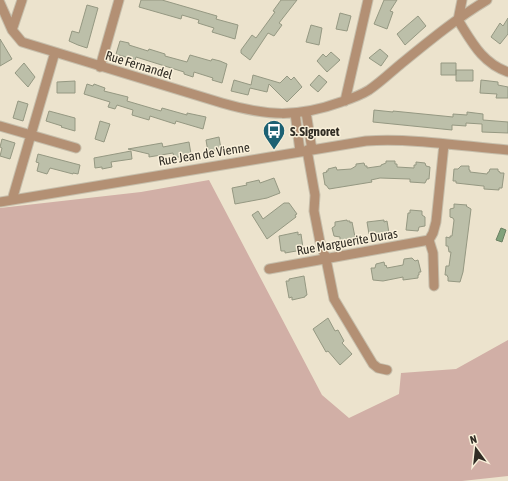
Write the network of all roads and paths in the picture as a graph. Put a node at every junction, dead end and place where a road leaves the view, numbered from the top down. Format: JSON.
{"nodes":[{"id":1,"x":22,"y":0,"type":"edge"},
{"id":2,"x":119,"y":0,"type":"edge"},
{"id":3,"x":368,"y":0,"type":"edge"},
{"id":4,"x":462,"y":0,"type":"edge"},
{"id":5,"x":487,"y":0,"type":"edge"},
{"id":6,"x":0,"y":3,"type":"edge"},
{"id":7,"x":458,"y":20,"type":"junction"},
{"id":8,"x":12,"y":30,"type":"junction"},
{"id":9,"x":55,"y":52,"type":"junction"},
{"id":10,"x":100,"y":67,"type":"junction"},
{"id":11,"x":508,"y":72,"type":"edge"},
{"id":12,"x":345,"y":101,"type":"junction"},
{"id":13,"x":306,"y":112,"type":"junction"},
{"id":14,"x":295,"y":113,"type":"junction"},
{"id":15,"x":0,"y":126,"type":"edge"},
{"id":16,"x":30,"y":135,"type":"junction"},
{"id":17,"x":444,"y":144,"type":"junction"},
{"id":18,"x":76,"y":148,"type":"dead end"},
{"id":19,"x":307,"y":150,"type":"junction"},
{"id":20,"x":508,"y":150,"type":"edge"},
{"id":21,"x":12,"y":200,"type":"junction"},
{"id":22,"x":0,"y":202,"type":"edge"},
{"id":23,"x":429,"y":240,"type":"junction"},
{"id":24,"x":326,"y":259,"type":"junction"},
{"id":25,"x":269,"y":269,"type":"dead end"},
{"id":26,"x":434,"y":286,"type":"dead end"},
{"id":27,"x":386,"y":370,"type":"dead end"}],
"edges":[{"from":1,"to":8,"type":"street"},
{"from":2,"to":10,"type":"street"},
{"from":3,"to":12,"type":"street"},
{"from":4,"to":7,"type":"street"},
{"from":5,"to":7,"type":"street","name":"Rue Fernandel"},
{"from":6,"to":8,"type":"street","name":"Rue Fernandel"},
{"from":7,"to":11,"type":"street"},
{"from":7,"to":12,"type":"street","name":"Rue Fernandel"},
{"from":8,"to":9,"type":"street","name":"Rue Fernandel"},
{"from":9,"to":10,"type":"street","name":"Rue Fernandel"},
{"from":9,"to":16,"type":"street"},
{"from":10,"to":14,"type":"street","name":"Rue Fernandel"},
{"from":12,"to":13,"type":"street","name":"Rue Fernandel"},
{"from":13,"to":14,"type":"street","name":"Rue Fernandel"},
{"from":13,"to":19,"type":"street"},
{"from":14,"to":19,"type":"street"},
{"from":15,"to":16,"type":"street"},
{"from":16,"to":18,"type":"street"},
{"from":16,"to":21,"type":"street"},
{"from":17,"to":19,"type":"street","name":"Rue Jean de Vienne"},
{"from":17,"to":20,"type":"street","name":"Rue Jean de Vienne"},
{"from":17,"to":23,"type":"street"},
{"from":19,"to":21,"type":"street","name":"Rue Jean de Vienne"},
{"from":19,"to":24,"type":"street"},
{"from":21,"to":22,"type":"street","name":"Rue Jean de Vienne"},
{"from":23,"to":24,"type":"street","name":"Rue Marguerite Duras"},
{"from":23,"to":26,"type":"street"},
{"from":24,"to":25,"type":"street","name":"Rue Marguerite Duras"},
{"from":24,"to":27,"type":"street"}]}
